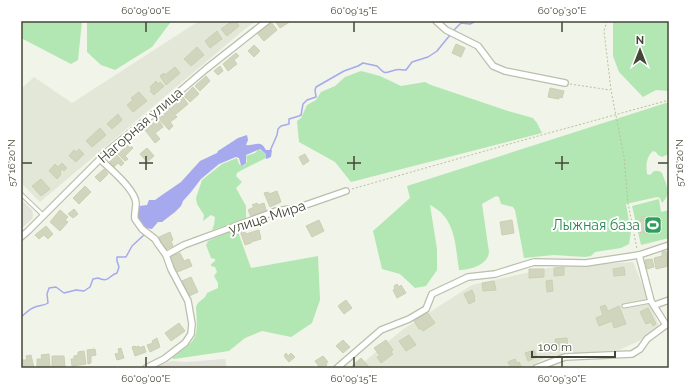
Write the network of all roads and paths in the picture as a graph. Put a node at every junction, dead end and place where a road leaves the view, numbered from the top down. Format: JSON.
{"nodes":[{"id":1,"x":267,"y":21,"type":"edge"},
{"id":2,"x":436,"y":21,"type":"edge"},
{"id":3,"x":606,"y":21,"type":"edge"},
{"id":4,"x":565,"y":83,"type":"joint"},
{"id":5,"x":611,"y":90,"type":"junction"},
{"id":6,"x":669,"y":100,"type":"edge"},
{"id":7,"x":616,"y":115,"type":"junction"},
{"id":8,"x":100,"y":159,"type":"junction"},
{"id":9,"x":346,"y":191,"type":"joint"},
{"id":10,"x":21,"y":194,"type":"edge"},
{"id":11,"x":43,"y":215,"type":"junction"},
{"id":12,"x":21,"y":237,"type":"edge"},
{"id":13,"x":669,"y":245,"type":"edge"},
{"id":14,"x":166,"y":255,"type":"junction"},
{"id":15,"x":638,"y":255,"type":"junction"},
{"id":16,"x":669,"y":300,"type":"edge"},
{"id":17,"x":653,"y":303,"type":"junction"},
{"id":18,"x":624,"y":306,"type":"dead end"},
{"id":19,"x":668,"y":326,"type":"edge"},
{"id":20,"x":146,"y":368,"type":"edge"},
{"id":21,"x":338,"y":368,"type":"edge"},
{"id":22,"x":536,"y":368,"type":"edge"}],
"edges":[{"from":1,"to":8,"type":"street","name":"Нагорная улица"},
{"from":2,"to":4,"type":"street"},
{"from":3,"to":5,"type":"path"},
{"from":4,"to":5,"type":"path"},
{"from":5,"to":7,"type":"path"},
{"from":6,"to":7,"type":"path"},
{"from":7,"to":9,"type":"path"},
{"from":7,"to":15,"type":"path"},
{"from":8,"to":11,"type":"street","name":"Нагорная улица"},
{"from":8,"to":14,"type":"street"},
{"from":9,"to":14,"type":"street","name":"улица Мира"},
{"from":10,"to":11,"type":"lane"},
{"from":11,"to":12,"type":"street","name":"Нагорная улица"},
{"from":13,"to":15,"type":"street"},
{"from":14,"to":20,"type":"street"},
{"from":15,"to":17,"type":"street"},
{"from":15,"to":21,"type":"street"},
{"from":16,"to":17,"type":"street"},
{"from":17,"to":18,"type":"lane"},
{"from":17,"to":19,"type":"street"},
{"from":19,"to":22,"type":"street"}]}
